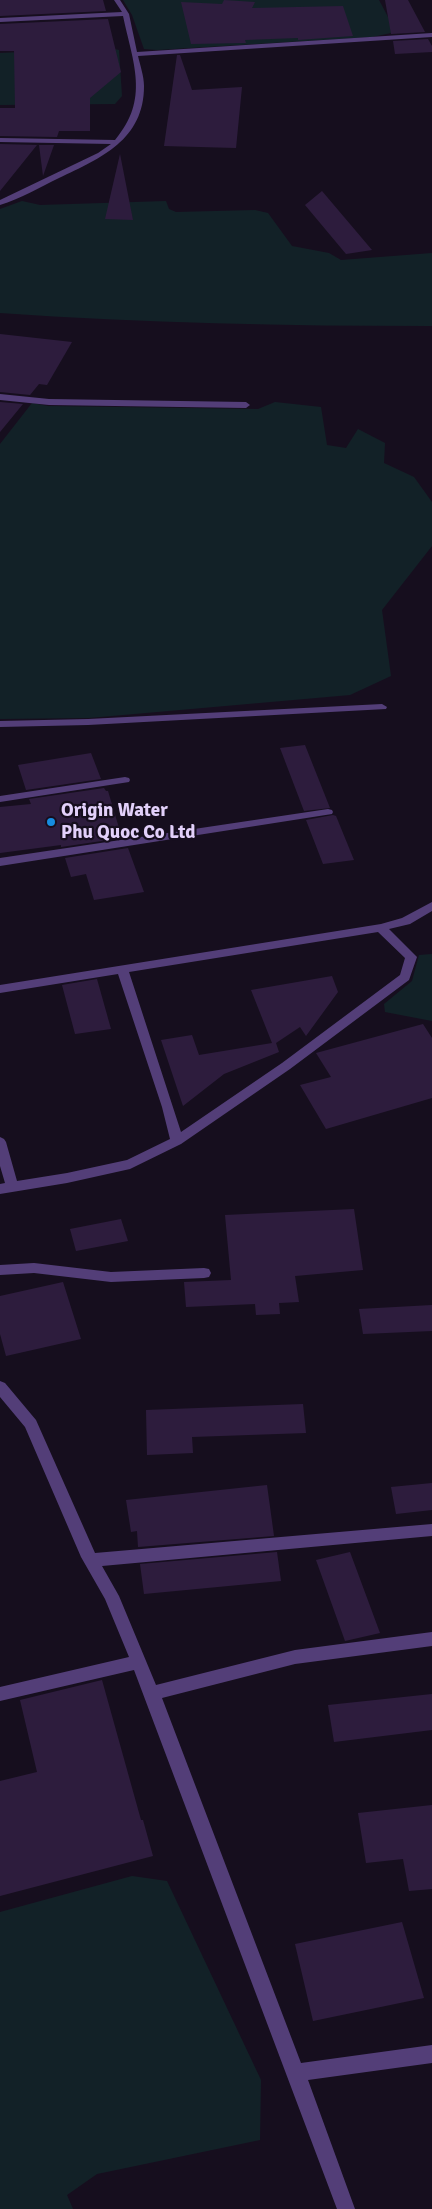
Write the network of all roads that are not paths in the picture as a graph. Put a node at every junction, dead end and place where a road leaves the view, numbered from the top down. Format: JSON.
{"nodes":[{"id":1,"x":117,"y":0,"type":"edge"},
{"id":2,"x":126,"y":14,"type":"junction"},
{"id":3,"x":0,"y":20,"type":"edge"},
{"id":4,"x":432,"y":35,"type":"edge"},
{"id":5,"x":134,"y":54,"type":"junction"},
{"id":6,"x":0,"y":140,"type":"edge"},
{"id":7,"x":118,"y":142,"type":"junction"},
{"id":8,"x":0,"y":204,"type":"edge"},
{"id":9,"x":0,"y":397,"type":"edge"},
{"id":10,"x":246,"y":405,"type":"dead end"},
{"id":11,"x":382,"y":707,"type":"dead end"},
{"id":12,"x":0,"y":724,"type":"edge"},
{"id":13,"x":125,"y":780,"type":"dead end"},
{"id":14,"x":0,"y":799,"type":"edge"},
{"id":15,"x":328,"y":812,"type":"dead end"},
{"id":16,"x":0,"y":862,"type":"edge"},
{"id":17,"x":432,"y":906,"type":"edge"},
{"id":18,"x":381,"y":928,"type":"junction"},
{"id":19,"x":123,"y":971,"type":"junction"},
{"id":20,"x":0,"y":989,"type":"edge"},
{"id":21,"x":176,"y":1141,"type":"junction"},
{"id":22,"x":0,"y":1142,"type":"edge"},
{"id":23,"x":6,"y":1188,"type":"edge"},
{"id":24,"x":0,"y":1270,"type":"edge"},
{"id":25,"x":204,"y":1273,"type":"dead end"},
{"id":26,"x":0,"y":1387,"type":"edge"},
{"id":27,"x":432,"y":1530,"type":"edge"},
{"id":28,"x":93,"y":1560,"type":"junction"},
{"id":29,"x":432,"y":1639,"type":"edge"},
{"id":30,"x":138,"y":1662,"type":"junction"},
{"id":31,"x":152,"y":1693,"type":"junction"},
{"id":32,"x":0,"y":1694,"type":"edge"},
{"id":33,"x":432,"y":2054,"type":"edge"},
{"id":34,"x":296,"y":2073,"type":"junction"},
{"id":35,"x":346,"y":2209,"type":"edge"}],
"edges":[{"from":1,"to":2,"type":"street"},
{"from":2,"to":3,"type":"street"},
{"from":2,"to":5,"type":"street"},
{"from":4,"to":5,"type":"street"},
{"from":5,"to":7,"type":"street"},
{"from":6,"to":7,"type":"street"},
{"from":7,"to":8,"type":"street"},
{"from":9,"to":10,"type":"street"},
{"from":11,"to":12,"type":"street"},
{"from":13,"to":14,"type":"street"},
{"from":15,"to":16,"type":"street"},
{"from":17,"to":18,"type":"street"},
{"from":18,"to":19,"type":"street"},
{"from":18,"to":21,"type":"street"},
{"from":19,"to":20,"type":"street"},
{"from":19,"to":21,"type":"street"},
{"from":21,"to":23,"type":"street"},
{"from":22,"to":23,"type":"street"},
{"from":24,"to":25,"type":"street"},
{"from":26,"to":28,"type":"street"},
{"from":27,"to":28,"type":"street"},
{"from":28,"to":30,"type":"street"},
{"from":29,"to":31,"type":"street"},
{"from":30,"to":31,"type":"street"},
{"from":30,"to":32,"type":"street"},
{"from":31,"to":34,"type":"street"},
{"from":33,"to":34,"type":"street"},
{"from":34,"to":35,"type":"street"}]}
